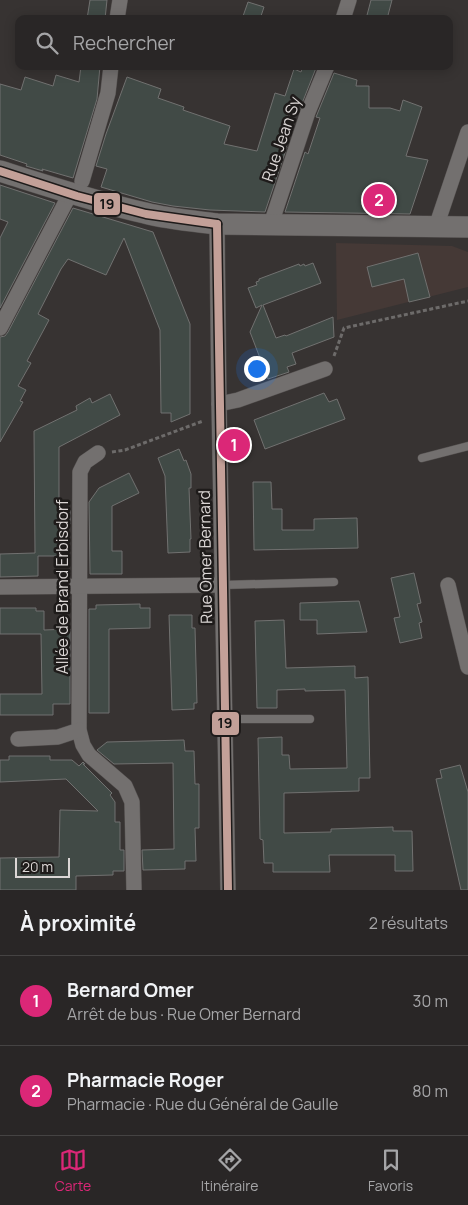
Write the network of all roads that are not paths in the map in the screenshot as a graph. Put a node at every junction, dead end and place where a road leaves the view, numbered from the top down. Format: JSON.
{"nodes":[{"id":1,"x":120,"y":0,"type":"edge"},
{"id":2,"x":348,"y":0,"type":"edge"},
{"id":3,"x":118,"y":15,"type":"edge"},
{"id":4,"x":344,"y":15,"type":"edge"},
{"id":5,"x":111,"y":70,"type":"edge"},
{"id":6,"x":325,"y":70,"type":"edge"},
{"id":7,"x":468,"y":132,"type":"edge"},
{"id":8,"x":0,"y":171,"type":"edge"},
{"id":9,"x":76,"y":187,"type":"junction"},
{"id":10,"x":217,"y":224,"type":"junction"},
{"id":11,"x":271,"y":224,"type":"junction"},
{"id":12,"x":436,"y":227,"type":"junction"},
{"id":13,"x":468,"y":227,"type":"edge"},
{"id":14,"x":0,"y":328,"type":"edge"},
{"id":15,"x":325,"y":369,"type":"road end"},
{"id":16,"x":219,"y":404,"type":"junction"},
{"id":17,"x":468,"y":446,"type":"edge"},
{"id":18,"x":98,"y":453,"type":"road end"},
{"id":19,"x":422,"y":458,"type":"dead end"},
{"id":20,"x":334,"y":582,"type":"dead end"},
{"id":21,"x":448,"y":585,"type":"dead end"},
{"id":22,"x":223,"y":586,"type":"junction"},
{"id":23,"x":0,"y":587,"type":"edge"},
{"id":24,"x":79,"y":587,"type":"junction"},
{"id":25,"x":467,"y":662,"type":"edge"},
{"id":26,"x":310,"y":718,"type":"dead end"},
{"id":27,"x":225,"y":719,"type":"junction"},
{"id":28,"x":79,"y":730,"type":"junction"},
{"id":29,"x":18,"y":740,"type":"dead end"},
{"id":30,"x":134,"y":890,"type":"edge"},
{"id":31,"x":228,"y":890,"type":"edge"}],
"edges":[{"from":1,"to":3,"type":"street"},
{"from":2,"to":4,"type":"street"},
{"from":5,"to":9,"type":"street"},
{"from":6,"to":11,"type":"street","name":"Rue Jean Sy"},
{"from":7,"to":12,"type":"street"},
{"from":8,"to":9,"type":"street"},
{"from":9,"to":10,"type":"street"},
{"from":9,"to":14,"type":"street"},
{"from":10,"to":11,"type":"street"},
{"from":10,"to":16,"type":"street","name":"Rue Omer Bernard"},
{"from":11,"to":12,"type":"street"},
{"from":12,"to":13,"type":"street"},
{"from":15,"to":16,"type":"street"},
{"from":16,"to":22,"type":"street","name":"Rue Omer Bernard"},
{"from":17,"to":19,"type":"lane"},
{"from":18,"to":24,"type":"street","name":"Allée de Brand Erbisdorf"},
{"from":20,"to":22,"type":"lane"},
{"from":21,"to":25,"type":"street"},
{"from":22,"to":24,"type":"street"},
{"from":22,"to":27,"type":"street","name":"Rue Omer Bernard"},
{"from":23,"to":24,"type":"street"},
{"from":24,"to":28,"type":"street","name":"Allée de Brand Erbisdorf"},
{"from":26,"to":27,"type":"lane"},
{"from":27,"to":31,"type":"street","name":"Rue Omer Bernard"},
{"from":28,"to":29,"type":"street"},
{"from":28,"to":30,"type":"street","name":"Allée de Brand Erbisdorf"}]}
